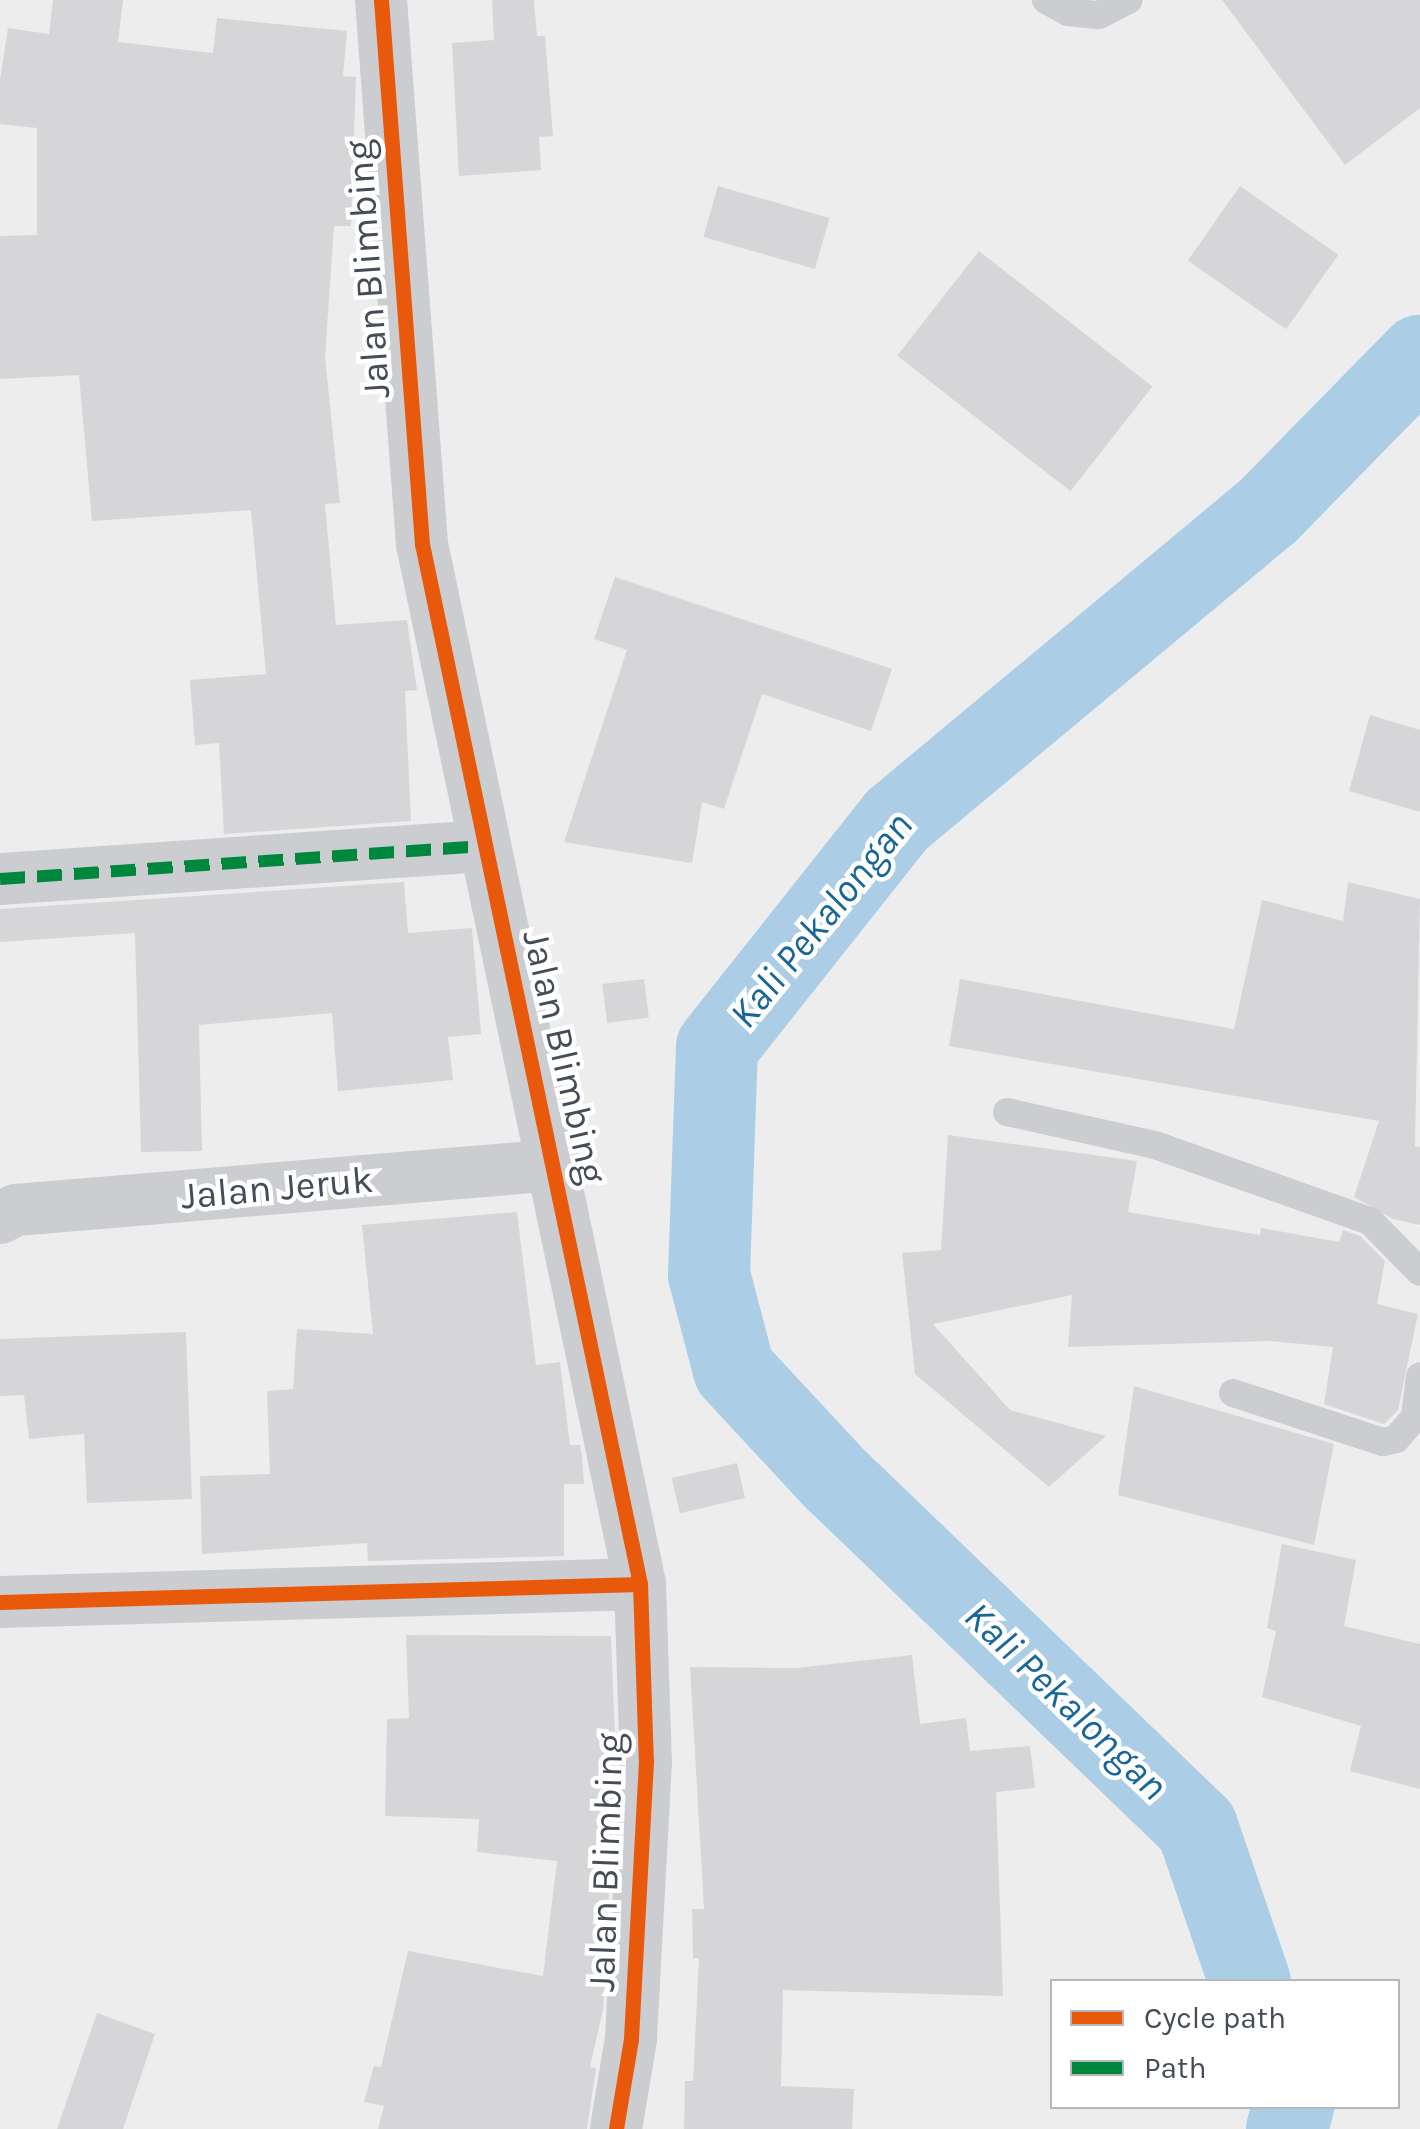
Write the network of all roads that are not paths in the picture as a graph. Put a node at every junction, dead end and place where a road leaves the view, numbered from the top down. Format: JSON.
{"nodes":[{"id":1,"x":381,"y":0,"type":"edge"},
{"id":2,"x":1046,"y":0,"type":"edge"},
{"id":3,"x":1128,"y":0,"type":"edge"},
{"id":4,"x":484,"y":846,"type":"junction"},
{"id":5,"x":0,"y":879,"type":"edge"},
{"id":6,"x":1007,"y":1112,"type":"dead end"},
{"id":7,"x":556,"y":1165,"type":"junction"},
{"id":8,"x":0,"y":1218,"type":"edge"},
{"id":9,"x":1420,"y":1272,"type":"edge"},
{"id":10,"x":1420,"y":1376,"type":"edge"},
{"id":11,"x":1234,"y":1393,"type":"dead end"},
{"id":12,"x":640,"y":1584,"type":"junction"},
{"id":13,"x":0,"y":1602,"type":"edge"},
{"id":14,"x":616,"y":2129,"type":"edge"}],
"edges":[{"from":1,"to":4,"type":"street","name":"Jalan Blimbing"},
{"from":2,"to":3,"type":"lane"},
{"from":4,"to":5,"type":"street"},
{"from":4,"to":7,"type":"street","name":"Jalan Blimbing"},
{"from":6,"to":9,"type":"lane"},
{"from":7,"to":8,"type":"street","name":"Jalan Jeruk"},
{"from":7,"to":12,"type":"street","name":"Jalan Blimbing"},
{"from":10,"to":11,"type":"lane"},
{"from":12,"to":13,"type":"street"},
{"from":12,"to":14,"type":"street","name":"Jalan Blimbing"}]}
